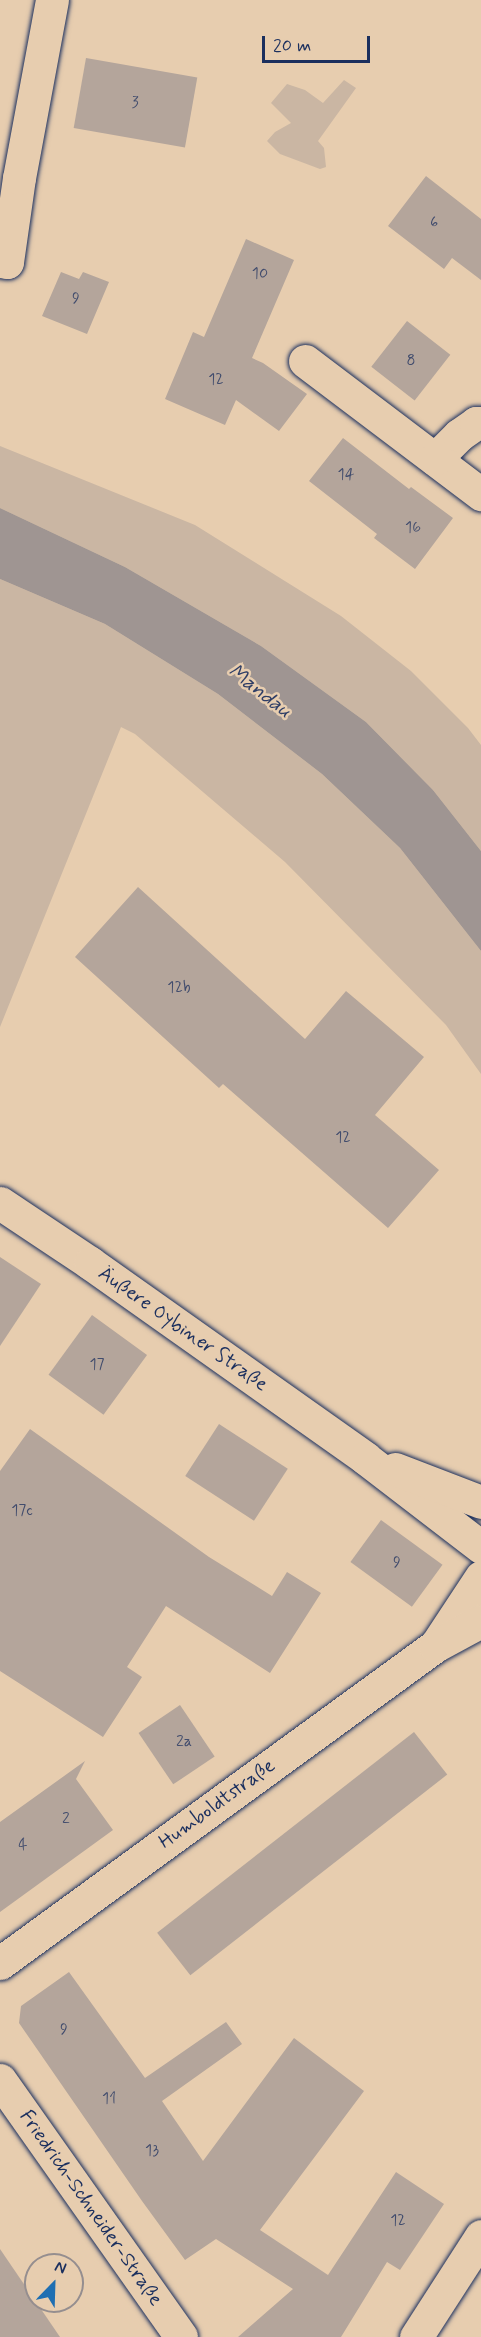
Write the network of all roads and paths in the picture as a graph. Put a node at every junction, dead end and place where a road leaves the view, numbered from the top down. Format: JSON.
{"nodes":[{"id":1,"x":52,"y":0,"type":"edge"},
{"id":2,"x":10,"y":179,"type":"edge"},
{"id":3,"x":0,"y":261,"type":"edge"},
{"id":4,"x":305,"y":361,"type":"dead end"},
{"id":5,"x":481,"y":423,"type":"edge"},
{"id":6,"x":435,"y":459,"type":"junction"},
{"id":7,"x":481,"y":494,"type":"edge"},
{"id":8,"x":0,"y":1203,"type":"edge"},
{"id":9,"x":365,"y":1458,"type":"junction"},
{"id":10,"x":481,"y":1502,"type":"edge"},
{"id":11,"x":481,"y":1547,"type":"edge"},
{"id":12,"x":481,"y":1577,"type":"edge"},
{"id":13,"x":481,"y":1621,"type":"edge"},
{"id":14,"x":435,"y":1646,"type":"junction"},
{"id":15,"x":0,"y":1963,"type":"edge"},
{"id":16,"x":0,"y":2080,"type":"edge"},
{"id":17,"x":481,"y":2236,"type":"edge"},
{"id":18,"x":181,"y":2337,"type":"edge"},
{"id":19,"x":416,"y":2337,"type":"edge"}],
"edges":[{"from":1,"to":2,"type":"street"},
{"from":2,"to":3,"type":"street"},
{"from":4,"to":6,"type":"street"},
{"from":5,"to":6,"type":"street"},
{"from":6,"to":7,"type":"street"},
{"from":8,"to":9,"type":"street","name":"Äußere Oybiner Straße"},
{"from":9,"to":10,"type":"street","name":"Äußere Oybiner Straße"},
{"from":9,"to":11,"type":"street","name":"Äußere Oybiner Straße"},
{"from":12,"to":14,"type":"street","name":"Humboldtstraße"},
{"from":13,"to":14,"type":"street","name":"Humboldtstraße"},
{"from":14,"to":15,"type":"street","name":"Humboldtstraße"},
{"from":16,"to":18,"type":"street","name":"Friedrich-Schneider-Straße"},
{"from":17,"to":19,"type":"street"}]}
